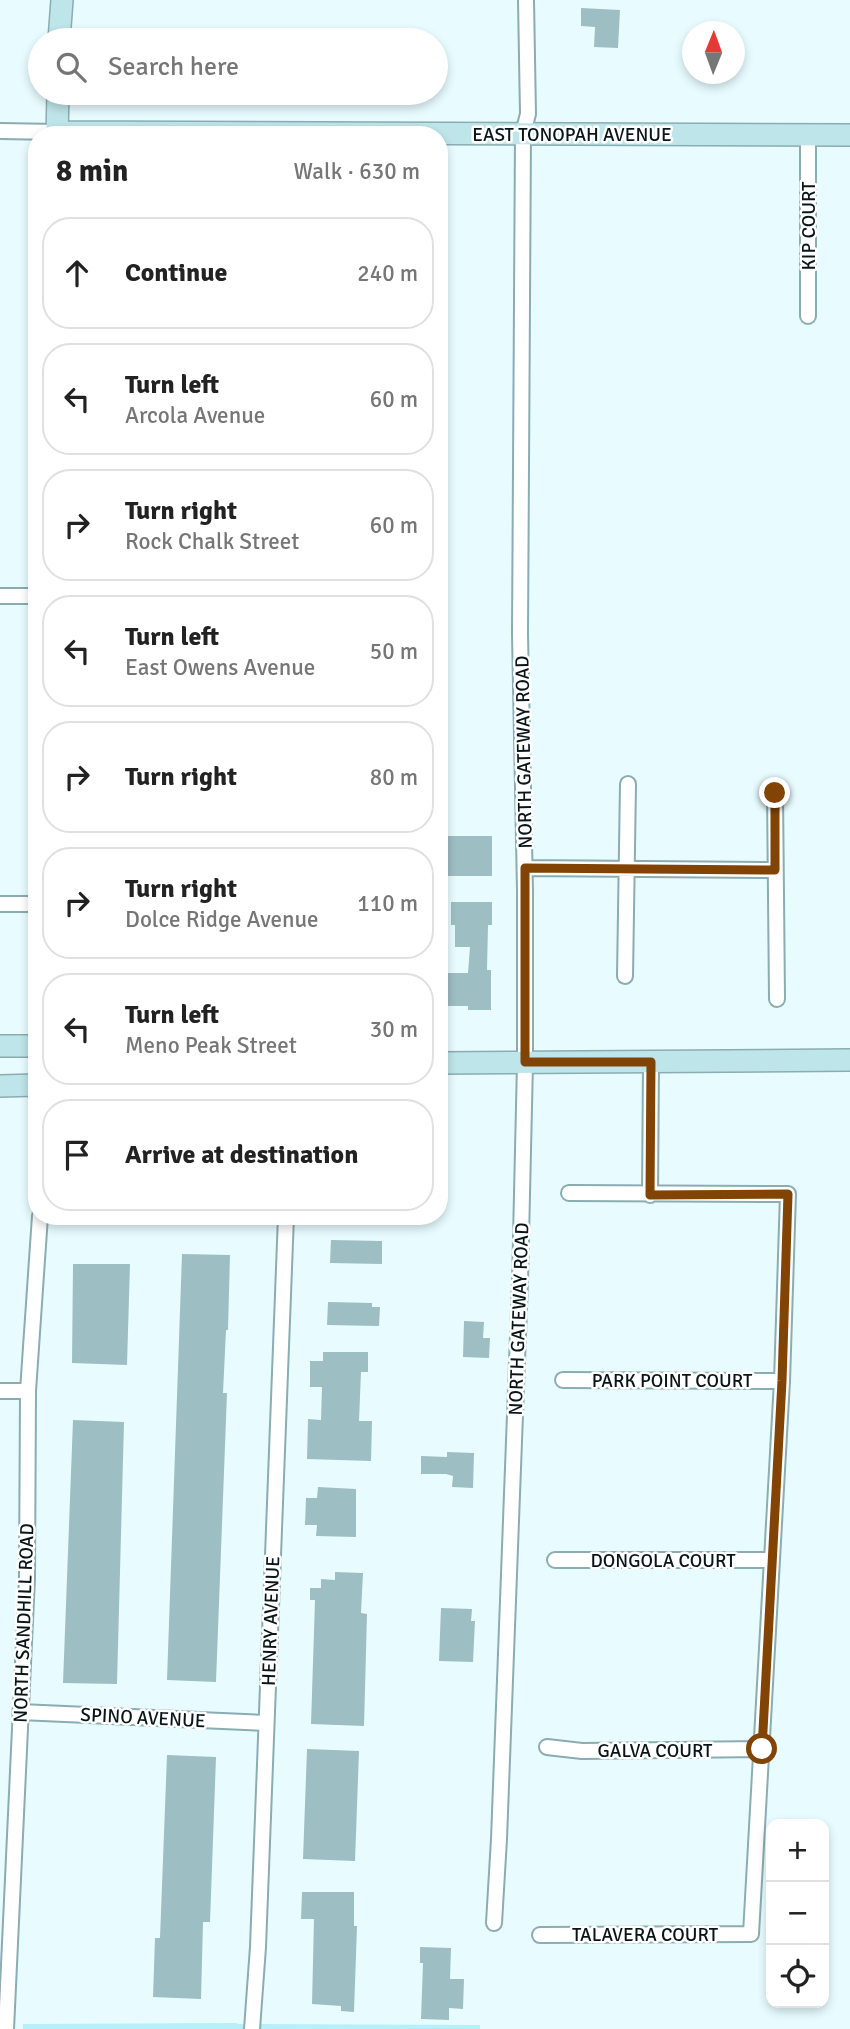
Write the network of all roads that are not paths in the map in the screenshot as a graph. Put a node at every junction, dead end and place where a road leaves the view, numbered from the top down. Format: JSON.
{"nodes":[{"id":1,"x":62,"y":0,"type":"edge"},
{"id":2,"x":526,"y":0,"type":"edge"},
{"id":3,"x":60,"y":28,"type":"edge"},
{"id":4,"x":58,"y":105,"type":"edge"},
{"id":5,"x":57,"y":126,"type":"edge"},
{"id":6,"x":0,"y":131,"type":"edge"},
{"id":7,"x":28,"y":132,"type":"edge"},
{"id":8,"x":448,"y":133,"type":"edge"},
{"id":9,"x":523,"y":133,"type":"junction"},
{"id":10,"x":808,"y":135,"type":"junction"},
{"id":11,"x":850,"y":135,"type":"edge"},
{"id":12,"x":808,"y":316,"type":"dead end"},
{"id":13,"x":0,"y":596,"type":"edge"},
{"id":14,"x":28,"y":596,"type":"edge"},
{"id":15,"x":628,"y":784,"type":"dead end"},
{"id":16,"x":775,"y":793,"type":"dead end"},
{"id":17,"x":525,"y":868,"type":"junction"},
{"id":18,"x":626,"y":868,"type":"junction"},
{"id":19,"x":775,"y":870,"type":"junction"},
{"id":20,"x":0,"y":904,"type":"edge"},
{"id":21,"x":28,"y":904,"type":"edge"},
{"id":22,"x":625,"y":976,"type":"dead end"},
{"id":23,"x":777,"y":999,"type":"dead end"},
{"id":24,"x":0,"y":1046,"type":"edge"},
{"id":25,"x":28,"y":1046,"type":"edge"},
{"id":26,"x":850,"y":1060,"type":"edge"},
{"id":27,"x":525,"y":1062,"type":"junction"},
{"id":28,"x":651,"y":1062,"type":"junction"},
{"id":29,"x":448,"y":1063,"type":"edge"},
{"id":30,"x":28,"y":1085,"type":"edge"},
{"id":31,"x":0,"y":1086,"type":"edge"},
{"id":32,"x":569,"y":1193,"type":"dead end"},
{"id":33,"x":650,"y":1195,"type":"junction"},
{"id":34,"x":39,"y":1225,"type":"edge"},
{"id":35,"x":286,"y":1225,"type":"edge"},
{"id":36,"x":563,"y":1380,"type":"dead end"},
{"id":37,"x":782,"y":1381,"type":"junction"},
{"id":38,"x":0,"y":1391,"type":"edge"},
{"id":39,"x":28,"y":1391,"type":"junction"},
{"id":40,"x":555,"y":1560,"type":"dead end"},
{"id":41,"x":772,"y":1560,"type":"junction"},
{"id":42,"x":20,"y":1712,"type":"junction"},
{"id":43,"x":266,"y":1723,"type":"junction"},
{"id":44,"x":547,"y":1747,"type":"dead end"},
{"id":45,"x":762,"y":1749,"type":"junction"},
{"id":46,"x":494,"y":1923,"type":"dead end"},
{"id":47,"x":540,"y":1935,"type":"dead end"},
{"id":48,"x":252,"y":2028,"type":"edge"},
{"id":49,"x":6,"y":2029,"type":"edge"}],
"edges":[{"from":1,"to":3,"type":"street"},
{"from":2,"to":9,"type":"street","name":"NORTH GATEWAY ROAD"},
{"from":4,"to":5,"type":"street"},
{"from":6,"to":7,"type":"street","name":"EAST TONOPAH AVENUE"},
{"from":8,"to":9,"type":"street","name":"EAST TONOPAH AVENUE"},
{"from":9,"to":10,"type":"street","name":"EAST TONOPAH AVENUE"},
{"from":9,"to":17,"type":"street","name":"NORTH GATEWAY ROAD"},
{"from":10,"to":11,"type":"street","name":"EAST TONOPAH AVENUE"},
{"from":10,"to":12,"type":"street","name":"KIP COURT"},
{"from":13,"to":14,"type":"street"},
{"from":15,"to":18,"type":"street"},
{"from":16,"to":19,"type":"street"},
{"from":17,"to":18,"type":"street"},
{"from":17,"to":27,"type":"street","name":"NORTH GATEWAY ROAD"},
{"from":18,"to":19,"type":"street"},
{"from":18,"to":22,"type":"street"},
{"from":19,"to":23,"type":"street"},
{"from":20,"to":21,"type":"street"},
{"from":24,"to":25,"type":"street"},
{"from":26,"to":28,"type":"street"},
{"from":27,"to":28,"type":"street"},
{"from":27,"to":29,"type":"street"},
{"from":27,"to":46,"type":"street","name":"NORTH GATEWAY ROAD"},
{"from":28,"to":33,"type":"street"},
{"from":30,"to":31,"type":"street"},
{"from":32,"to":33,"type":"street"},
{"from":33,"to":37,"type":"street"},
{"from":34,"to":39,"type":"street","name":"NORTH SANDHILL ROAD"},
{"from":35,"to":43,"type":"street","name":"HENRY AVENUE"},
{"from":36,"to":37,"type":"street","name":"PARK POINT COURT"},
{"from":37,"to":41,"type":"street"},
{"from":38,"to":39,"type":"street"},
{"from":39,"to":42,"type":"street","name":"NORTH SANDHILL ROAD"},
{"from":40,"to":41,"type":"street","name":"DONGOLA COURT"},
{"from":41,"to":45,"type":"street"},
{"from":42,"to":43,"type":"street","name":"SPINO AVENUE"},
{"from":42,"to":49,"type":"street","name":"NORTH SANDHILL ROAD"},
{"from":43,"to":48,"type":"street","name":"HENRY AVENUE"},
{"from":44,"to":45,"type":"street","name":"GALVA COURT"},
{"from":45,"to":47,"type":"street","name":"TALAVERA COURT"}]}
